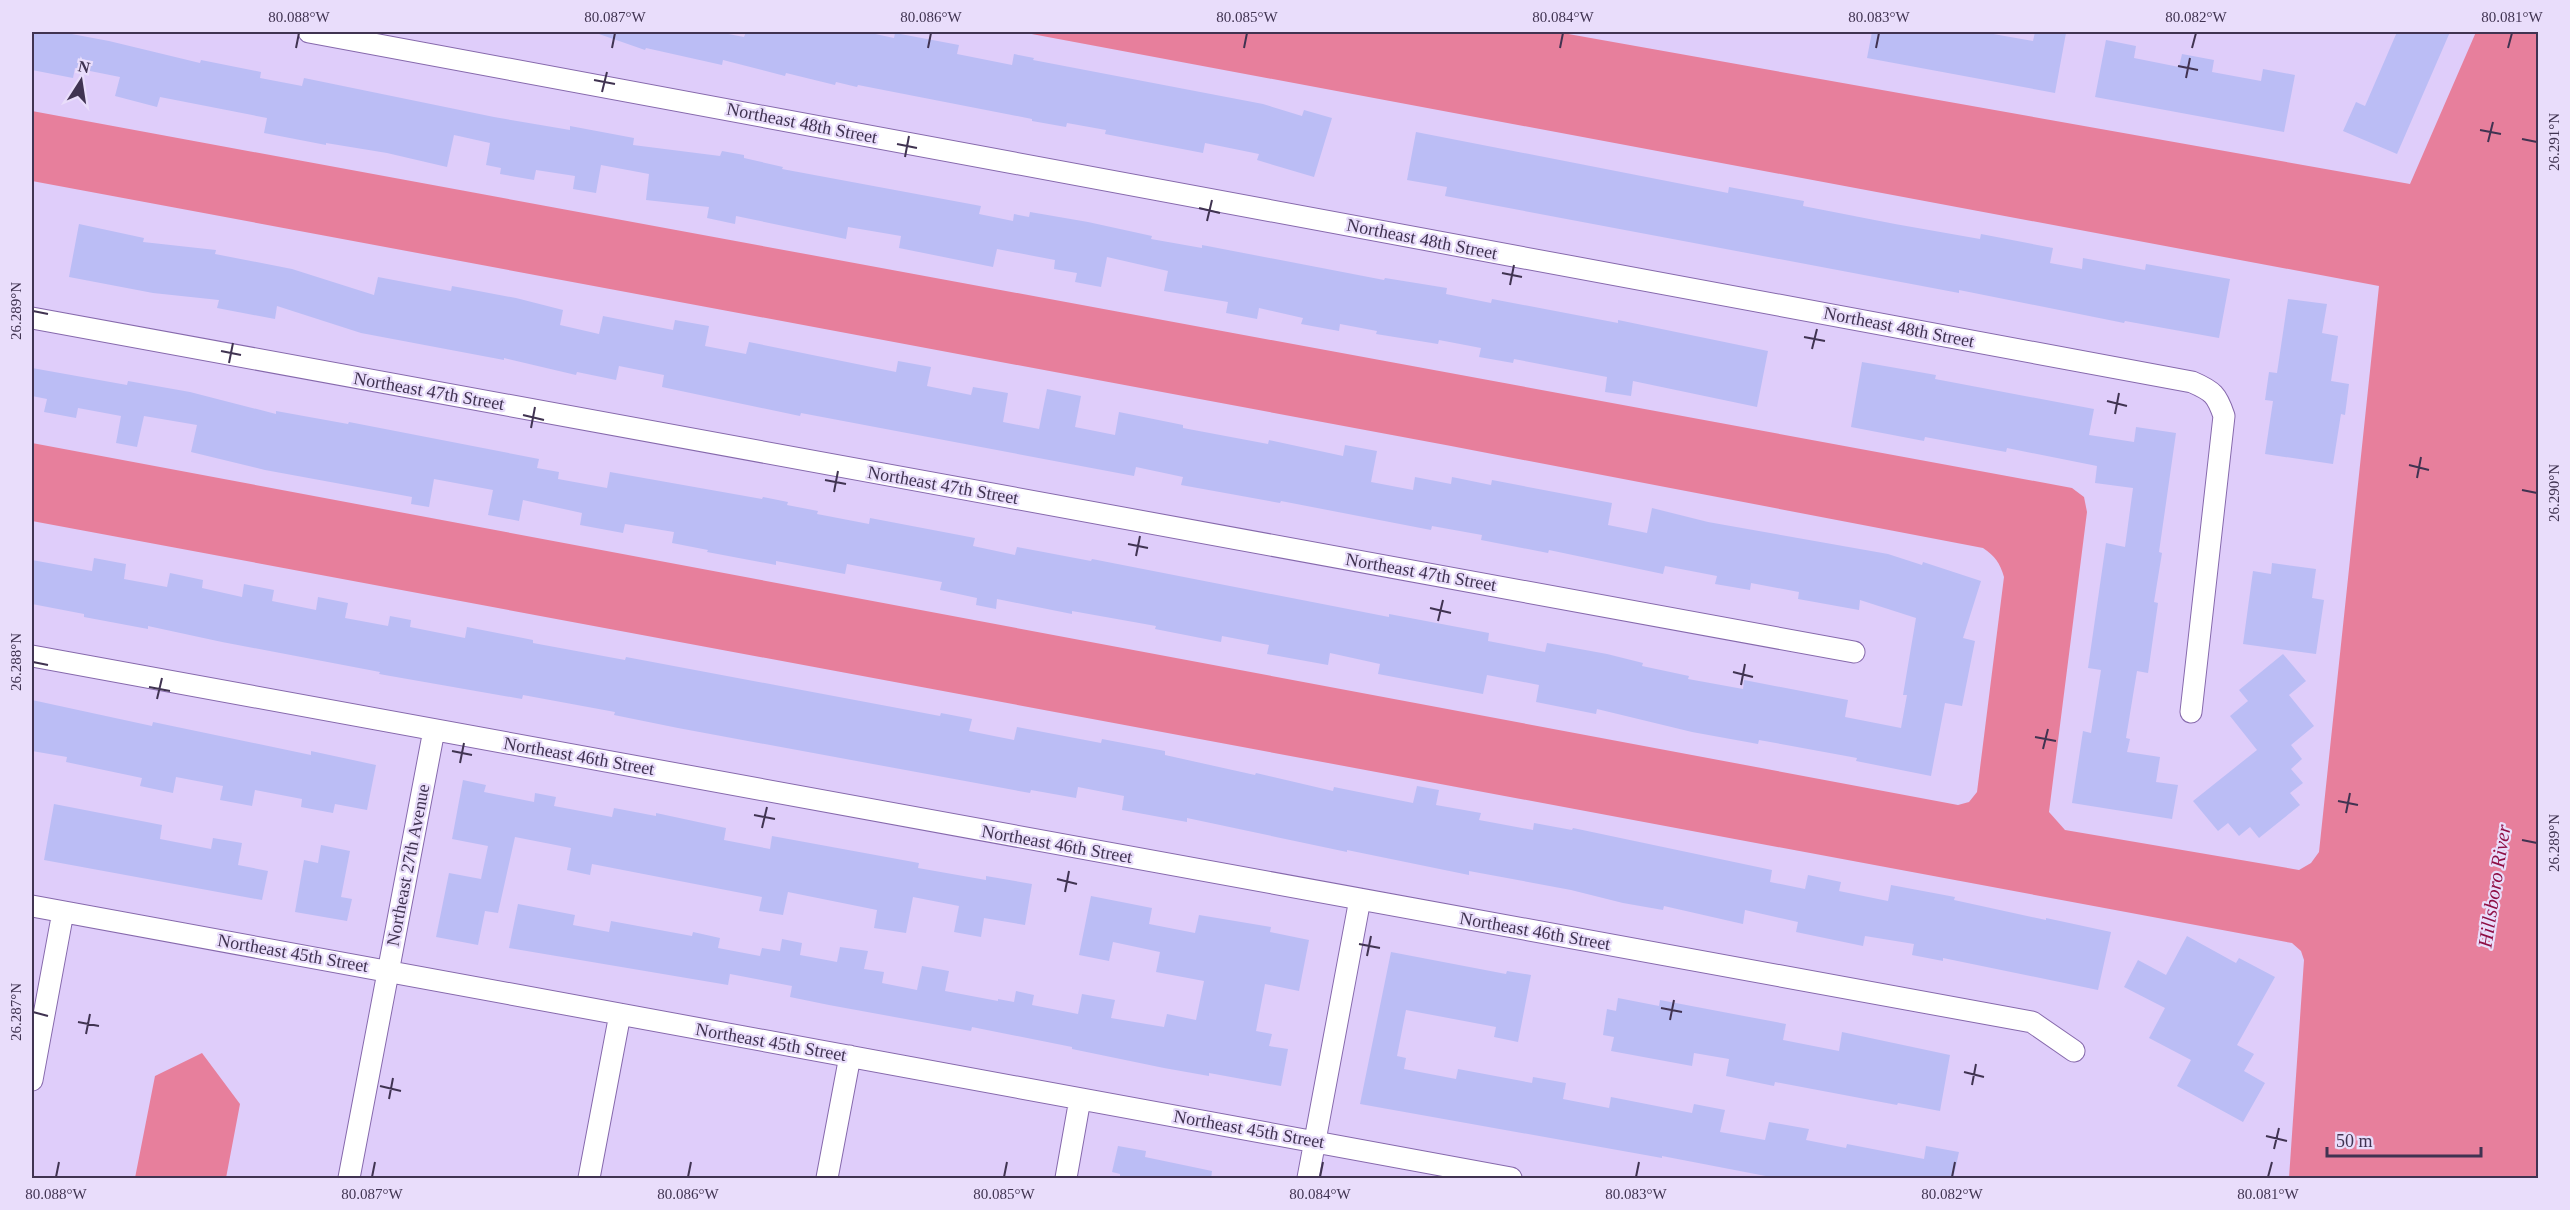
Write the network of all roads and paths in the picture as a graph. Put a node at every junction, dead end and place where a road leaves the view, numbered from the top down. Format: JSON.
{"nodes":[{"id":1,"x":309,"y":32,"type":"edge"},
{"id":2,"x":32,"y":318,"type":"edge"},
{"id":3,"x":1854,"y":652,"type":"dead end"},
{"id":4,"x":32,"y":656,"type":"edge"},
{"id":5,"x":2192,"y":712,"type":"dead end"},
{"id":6,"x":434,"y":729,"type":"junction"},
{"id":7,"x":1360,"y":899,"type":"junction"},
{"id":8,"x":32,"y":906,"type":"edge"},
{"id":9,"x":63,"y":912,"type":"junction"},
{"id":10,"x":387,"y":970,"type":"junction"},
{"id":11,"x":620,"y":1014,"type":"junction"},
{"id":12,"x":2074,"y":1051,"type":"dead end"},
{"id":13,"x":850,"y":1056,"type":"junction"},
{"id":14,"x":32,"y":1080,"type":"edge"},
{"id":15,"x":1080,"y":1099,"type":"junction"},
{"id":16,"x":1315,"y":1141,"type":"junction"},
{"id":17,"x":349,"y":1179,"type":"edge"},
{"id":18,"x":589,"y":1179,"type":"edge"},
{"id":19,"x":827,"y":1179,"type":"edge"},
{"id":20,"x":1066,"y":1179,"type":"edge"},
{"id":21,"x":1308,"y":1179,"type":"edge"},
{"id":22,"x":1511,"y":1179,"type":"edge"}],
"edges":[{"from":1,"to":5,"type":"street","name":"Northeast 48th Street"},
{"from":2,"to":3,"type":"street","name":"Northeast 47th Street"},
{"from":4,"to":6,"type":"street","name":"Northeast 46th Street"},
{"from":6,"to":7,"type":"street","name":"Northeast 46th Street"},
{"from":6,"to":10,"type":"street","name":"Northeast 27th Avenue"},
{"from":7,"to":12,"type":"street","name":"Northeast 46th Street"},
{"from":7,"to":16,"type":"street"},
{"from":8,"to":9,"type":"street","name":"Northeast 45th Street"},
{"from":9,"to":10,"type":"street","name":"Northeast 45th Street"},
{"from":9,"to":14,"type":"street"},
{"from":10,"to":11,"type":"street","name":"Northeast 45th Street"},
{"from":10,"to":17,"type":"street","name":"Northeast 27th Avenue"},
{"from":11,"to":13,"type":"street","name":"Northeast 45th Street"},
{"from":11,"to":18,"type":"street"},
{"from":13,"to":15,"type":"street","name":"Northeast 45th Street"},
{"from":13,"to":19,"type":"street"},
{"from":15,"to":16,"type":"street","name":"Northeast 45th Street"},
{"from":15,"to":20,"type":"street"},
{"from":16,"to":21,"type":"street"},
{"from":16,"to":22,"type":"street","name":"Northeast 45th Street"}]}
